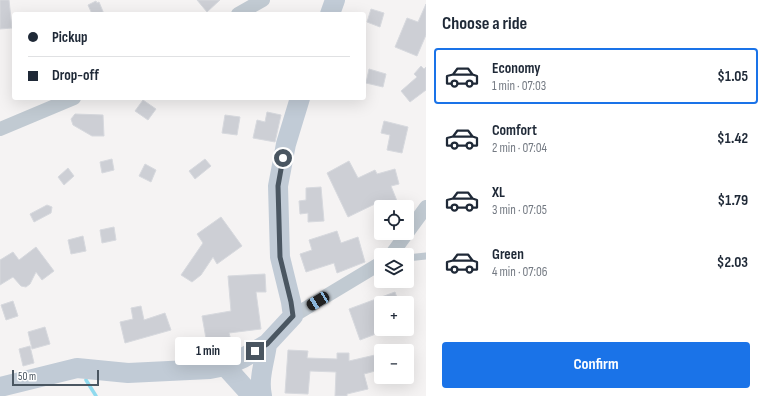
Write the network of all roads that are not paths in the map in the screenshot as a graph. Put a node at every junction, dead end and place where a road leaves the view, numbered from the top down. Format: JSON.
{"nodes":[{"id":1,"x":263,"y":0,"type":"edge"},
{"id":2,"x":335,"y":0,"type":"edge"},
{"id":3,"x":242,"y":12,"type":"edge"},
{"id":4,"x":331,"y":12,"type":"edge"},
{"id":5,"x":69,"y":100,"type":"edge"},
{"id":6,"x":299,"y":100,"type":"edge"},
{"id":7,"x":0,"y":129,"type":"edge"},
{"id":8,"x":426,"y":207,"type":"edge"},
{"id":9,"x":396,"y":248,"type":"edge"},
{"id":10,"x":426,"y":256,"type":"edge"},
{"id":11,"x":414,"y":257,"type":"edge"},
{"id":12,"x":374,"y":267,"type":"edge"},
{"id":13,"x":293,"y":316,"type":"junction"},
{"id":14,"x":267,"y":344,"type":"junction"},
{"id":15,"x":243,"y":358,"type":"junction"},
{"id":16,"x":225,"y":366,"type":"junction"},
{"id":17,"x":0,"y":387,"type":"edge"},
{"id":18,"x":252,"y":396,"type":"edge"},
{"id":19,"x":262,"y":396,"type":"edge"}],
"edges":[{"from":1,"to":3,"type":"street"},
{"from":2,"to":4,"type":"street"},
{"from":5,"to":7,"type":"street"},
{"from":6,"to":13,"type":"street"},
{"from":8,"to":9,"type":"street"},
{"from":10,"to":11,"type":"lane"},
{"from":12,"to":13,"type":"street"},
{"from":13,"to":14,"type":"street"},
{"from":14,"to":15,"type":"street"},
{"from":14,"to":19,"type":"street"},
{"from":15,"to":16,"type":"street"},
{"from":15,"to":19,"type":"street"},
{"from":16,"to":17,"type":"street"},
{"from":16,"to":18,"type":"street"}]}
